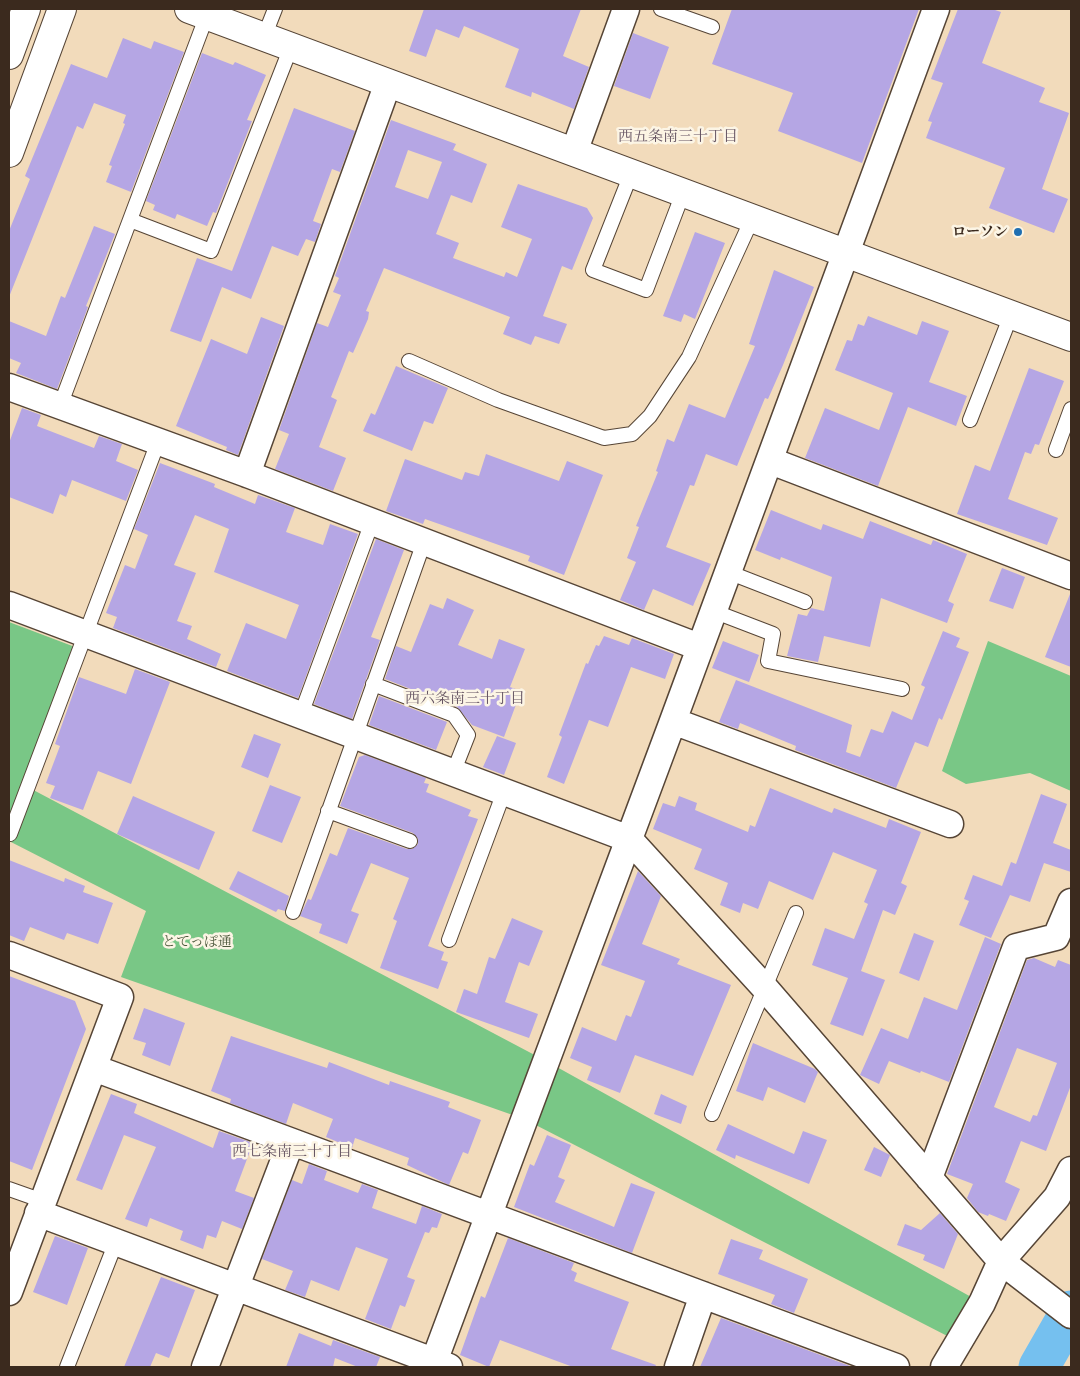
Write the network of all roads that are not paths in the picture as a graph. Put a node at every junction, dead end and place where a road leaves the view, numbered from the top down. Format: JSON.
{"nodes":[{"id":1,"x":26,"y":9,"type":"edge"},
{"id":2,"x":62,"y":9,"type":"edge"},
{"id":3,"x":275,"y":9,"type":"edge"},
{"id":4,"x":626,"y":9,"type":"edge"},
{"id":5,"x":660,"y":9,"type":"edge"},
{"id":6,"x":936,"y":9,"type":"edge"},
{"id":7,"x":198,"y":12,"type":"edge"},
{"id":8,"x":712,"y":28,"type":"dead end"},
{"id":9,"x":264,"y":37,"type":"junction"},
{"id":10,"x":291,"y":47,"type":"junction"},
{"id":11,"x":9,"y":56,"type":"edge"},
{"id":12,"x":388,"y":83,"type":"junction"},
{"id":13,"x":574,"y":152,"type":"junction"},
{"id":14,"x":9,"y":154,"type":"edge"},
{"id":15,"x":631,"y":174,"type":"junction"},
{"id":16,"x":682,"y":193,"type":"junction"},
{"id":17,"x":130,"y":220,"type":"junction"},
{"id":18,"x":752,"y":220,"type":"junction"},
{"id":19,"x":846,"y":255,"type":"junction"},
{"id":20,"x":1011,"y":315,"type":"junction"},
{"id":21,"x":1071,"y":337,"type":"edge"},
{"id":22,"x":409,"y":361,"type":"dead end"},
{"id":23,"x":9,"y":387,"type":"edge"},
{"id":24,"x":60,"y":406,"type":"junction"},
{"id":25,"x":1071,"y":409,"type":"edge"},
{"id":26,"x":970,"y":420,"type":"dead end"},
{"id":27,"x":158,"y":442,"type":"junction"},
{"id":28,"x":1056,"y":450,"type":"dead end"},
{"id":29,"x":771,"y":461,"type":"junction"},
{"id":30,"x":246,"y":474,"type":"junction"},
{"id":31,"x":372,"y":522,"type":"junction"},
{"id":32,"x":424,"y":542,"type":"junction"},
{"id":33,"x":728,"y":572,"type":"junction"},
{"id":34,"x":1071,"y":576,"type":"edge"},
{"id":35,"x":805,"y":602,"type":"dead end"},
{"id":36,"x":9,"y":606,"type":"edge"},
{"id":37,"x":713,"y":610,"type":"junction"},
{"id":38,"x":87,"y":634,"type":"junction"},
{"id":39,"x":699,"y":647,"type":"junction"},
{"id":40,"x":373,"y":684,"type":"junction"},
{"id":41,"x":902,"y":689,"type":"dead end"},
{"id":42,"x":300,"y":717,"type":"junction"},
{"id":43,"x":673,"y":721,"type":"junction"},
{"id":44,"x":354,"y":737,"type":"junction"},
{"id":45,"x":453,"y":773,"type":"junction"},
{"id":46,"x":504,"y":792,"type":"junction"},
{"id":47,"x":328,"y":811,"type":"junction"},
{"id":48,"x":950,"y":824,"type":"dead end"},
{"id":49,"x":10,"y":834,"type":"dead end"},
{"id":50,"x":629,"y":839,"type":"junction"},
{"id":51,"x":410,"y":841,"type":"dead end"},
{"id":52,"x":1071,"y":902,"type":"edge"},
{"id":53,"x":293,"y":912,"type":"dead end"},
{"id":54,"x":796,"y":913,"type":"dead end"},
{"id":55,"x":449,"y":940,"type":"dead end"},
{"id":56,"x":9,"y":956,"type":"edge"},
{"id":57,"x":764,"y":987,"type":"junction"},
{"id":58,"x":94,"y":1068,"type":"junction"},
{"id":59,"x":712,"y":1114,"type":"dead end"},
{"id":60,"x":291,"y":1142,"type":"junction"},
{"id":61,"x":1071,"y":1170,"type":"edge"},
{"id":62,"x":929,"y":1178,"type":"junction"},
{"id":63,"x":9,"y":1189,"type":"edge"},
{"id":64,"x":41,"y":1207,"type":"junction"},
{"id":65,"x":488,"y":1215,"type":"junction"},
{"id":66,"x":116,"y":1242,"type":"junction"},
{"id":67,"x":1008,"y":1267,"type":"junction"},
{"id":68,"x":235,"y":1287,"type":"junction"},
{"id":69,"x":9,"y":1292,"type":"edge"},
{"id":70,"x":704,"y":1295,"type":"junction"},
{"id":71,"x":1071,"y":1315,"type":"edge"},
{"id":72,"x":438,"y":1365,"type":"edge"},
{"id":73,"x":67,"y":1367,"type":"edge"},
{"id":74,"x":205,"y":1367,"type":"edge"},
{"id":75,"x":678,"y":1367,"type":"edge"},
{"id":76,"x":896,"y":1367,"type":"edge"},
{"id":77,"x":944,"y":1367,"type":"edge"}],
"edges":[{"from":1,"to":11,"type":"street"},
{"from":2,"to":14,"type":"street"},
{"from":3,"to":9,"type":"lane"},
{"from":4,"to":13,"type":"street"},
{"from":5,"to":8,"type":"lane"},
{"from":6,"to":19,"type":"street"},
{"from":7,"to":9,"type":"street"},
{"from":7,"to":17,"type":"lane"},
{"from":9,"to":10,"type":"street"},
{"from":10,"to":12,"type":"street"},
{"from":10,"to":17,"type":"lane"},
{"from":12,"to":13,"type":"street"},
{"from":12,"to":30,"type":"street"},
{"from":13,"to":15,"type":"street"},
{"from":15,"to":16,"type":"street"},
{"from":15,"to":16,"type":"lane"},
{"from":16,"to":18,"type":"street"},
{"from":17,"to":24,"type":"lane"},
{"from":18,"to":19,"type":"street"},
{"from":18,"to":22,"type":"lane"},
{"from":19,"to":20,"type":"street"},
{"from":19,"to":29,"type":"street"},
{"from":20,"to":21,"type":"street"},
{"from":20,"to":26,"type":"lane"},
{"from":23,"to":24,"type":"street"},
{"from":24,"to":27,"type":"street"},
{"from":25,"to":28,"type":"lane"},
{"from":27,"to":30,"type":"street"},
{"from":27,"to":38,"type":"lane"},
{"from":29,"to":33,"type":"street"},
{"from":29,"to":34,"type":"street"},
{"from":30,"to":31,"type":"street"},
{"from":31,"to":32,"type":"street"},
{"from":31,"to":42,"type":"lane"},
{"from":32,"to":39,"type":"street"},
{"from":32,"to":40,"type":"lane"},
{"from":33,"to":35,"type":"lane"},
{"from":33,"to":37,"type":"street"},
{"from":36,"to":38,"type":"street"},
{"from":37,"to":39,"type":"street"},
{"from":37,"to":41,"type":"lane"},
{"from":38,"to":42,"type":"street"},
{"from":38,"to":49,"type":"lane"},
{"from":39,"to":43,"type":"street"},
{"from":40,"to":44,"type":"lane"},
{"from":40,"to":45,"type":"lane"},
{"from":42,"to":44,"type":"street"},
{"from":43,"to":48,"type":"street"},
{"from":43,"to":50,"type":"street"},
{"from":44,"to":45,"type":"street"},
{"from":44,"to":47,"type":"lane"},
{"from":45,"to":46,"type":"street"},
{"from":46,"to":50,"type":"street"},
{"from":46,"to":55,"type":"lane"},
{"from":47,"to":51,"type":"lane"},
{"from":47,"to":53,"type":"lane"},
{"from":50,"to":57,"type":"street"},
{"from":50,"to":65,"type":"street"},
{"from":52,"to":62,"type":"street"},
{"from":54,"to":57,"type":"lane"},
{"from":56,"to":58,"type":"street"},
{"from":57,"to":59,"type":"lane"},
{"from":57,"to":62,"type":"street"},
{"from":58,"to":60,"type":"street"},
{"from":58,"to":64,"type":"street"},
{"from":60,"to":65,"type":"street"},
{"from":60,"to":68,"type":"street"},
{"from":61,"to":67,"type":"street"},
{"from":62,"to":67,"type":"street"},
{"from":63,"to":64,"type":"lane"},
{"from":64,"to":66,"type":"street"},
{"from":64,"to":69,"type":"street"},
{"from":65,"to":70,"type":"street"},
{"from":65,"to":72,"type":"street"},
{"from":66,"to":68,"type":"street"},
{"from":66,"to":73,"type":"lane"},
{"from":67,"to":71,"type":"street"},
{"from":67,"to":77,"type":"street"},
{"from":68,"to":72,"type":"street"},
{"from":68,"to":74,"type":"street"},
{"from":70,"to":75,"type":"street"},
{"from":70,"to":76,"type":"street"}]}
